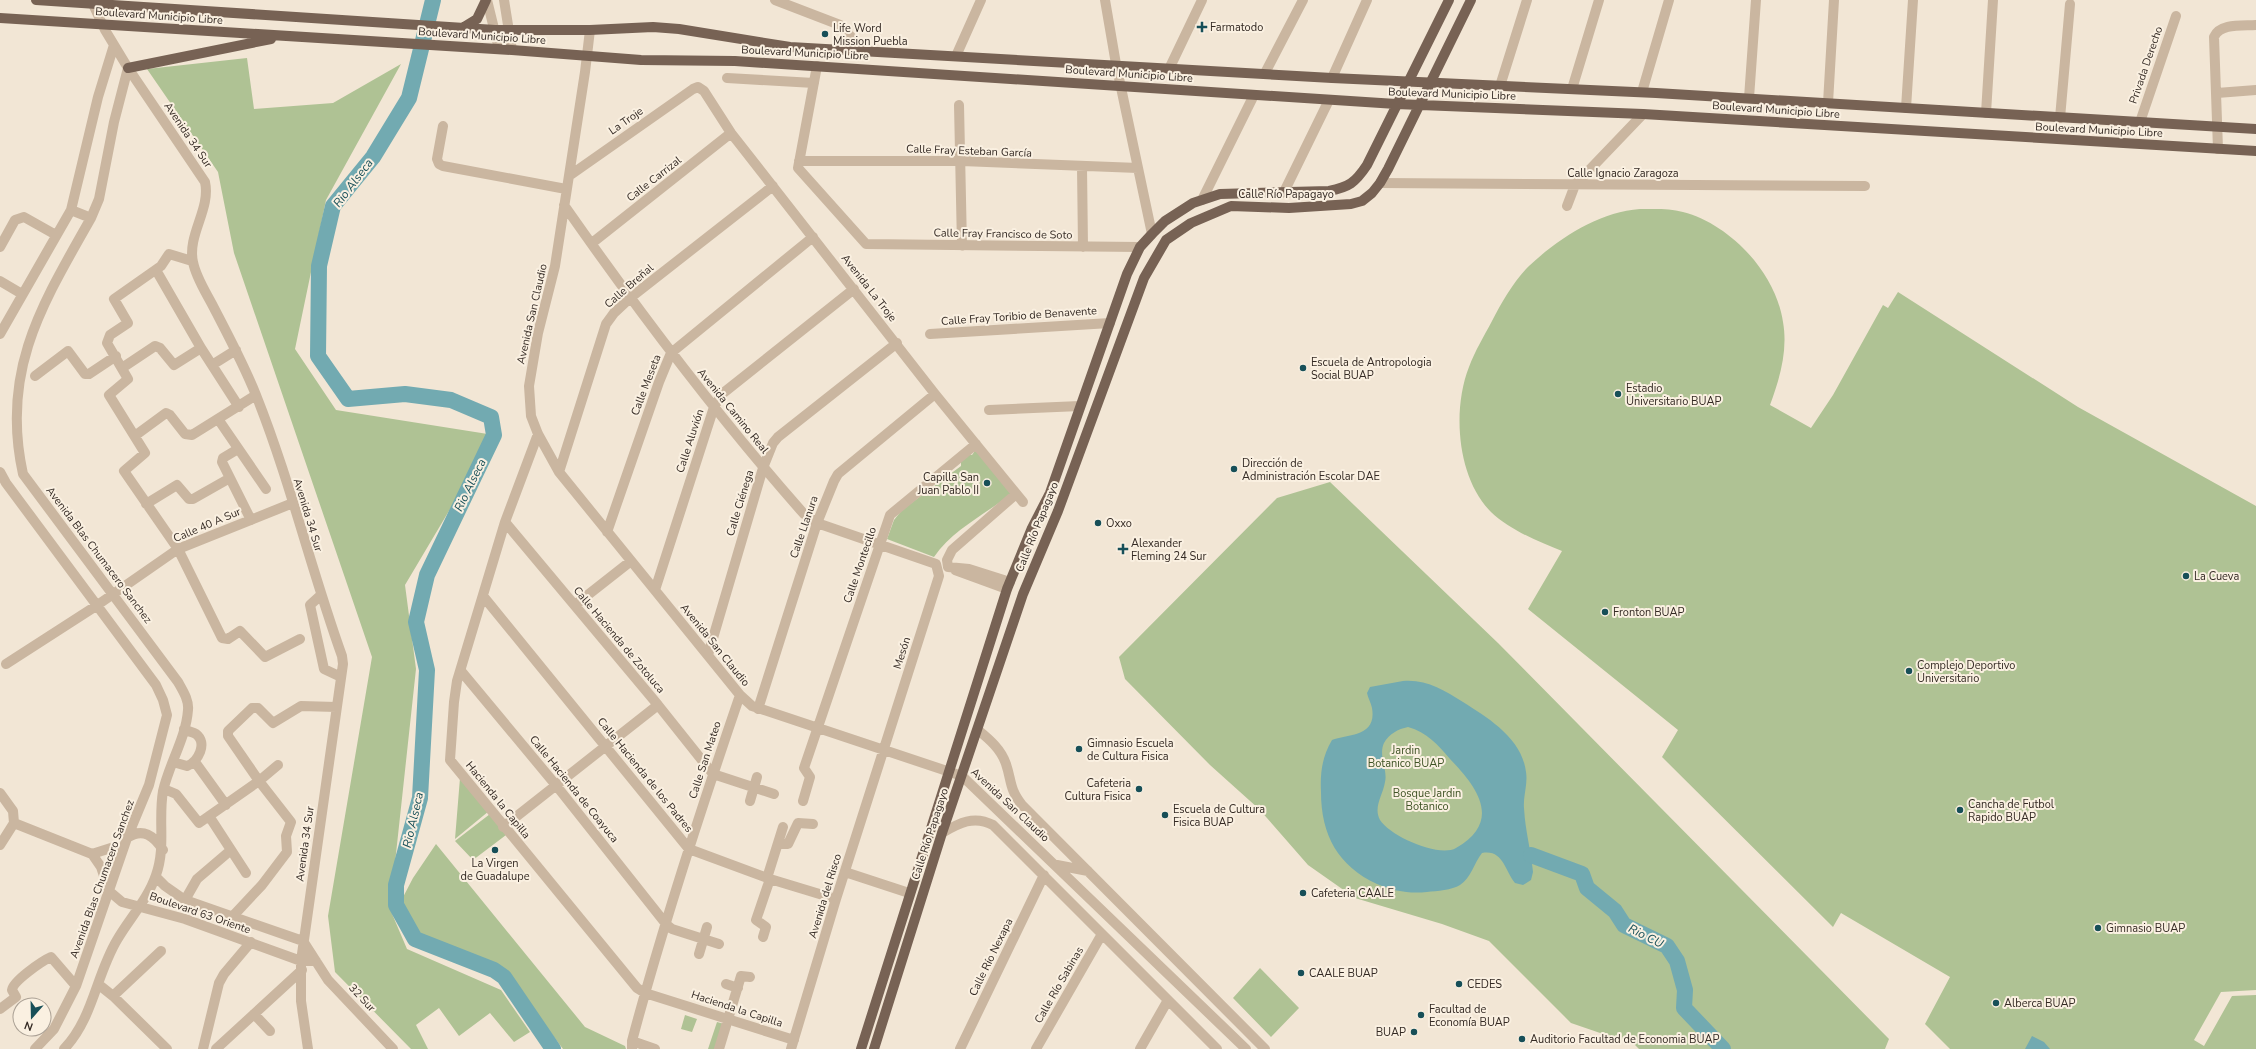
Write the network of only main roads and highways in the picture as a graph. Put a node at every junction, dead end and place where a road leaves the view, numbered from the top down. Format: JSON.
{"nodes":[{"id":1,"x":36,"y":0,"type":"edge"},
{"id":2,"x":486,"y":0,"type":"edge"},
{"id":3,"x":1449,"y":0,"type":"edge"},
{"id":4,"x":1471,"y":0,"type":"edge"},
{"id":5,"x":0,"y":18,"type":"edge"},
{"id":6,"x":464,"y":28,"type":"junction"},
{"id":7,"x":285,"y":36,"type":"junction"},
{"id":8,"x":128,"y":68,"type":"road end"},
{"id":9,"x":1408,"y":81,"type":"junction"},
{"id":10,"x":1430,"y":82,"type":"junction"},
{"id":11,"x":1396,"y":104,"type":"junction"},
{"id":12,"x":1419,"y":105,"type":"junction"},
{"id":13,"x":2256,"y":129,"type":"edge"},
{"id":14,"x":2256,"y":152,"type":"edge"},
{"id":15,"x":861,"y":1049,"type":"edge"},
{"id":16,"x":874,"y":1049,"type":"edge"}],
"edges":[{"from":1,"to":6,"type":"main road","name":"Boulevard Municipio Libre"},
{"from":2,"to":6,"type":"main road"},
{"from":3,"to":9,"type":"main road"},
{"from":4,"to":10,"type":"main road","name":"Calle Río Papagayo"},
{"from":5,"to":7,"type":"main road","name":"Boulevard Municipio Libre"},
{"from":6,"to":9,"type":"main road","name":"Boulevard Municipio Libre"},
{"from":7,"to":8,"type":"main road"},
{"from":7,"to":11,"type":"main road","name":"Boulevard Municipio Libre"},
{"from":9,"to":10,"type":"main road","name":"Boulevard Municipio Libre"},
{"from":9,"to":11,"type":"main road"},
{"from":10,"to":12,"type":"main road","name":"Calle Río Papagayo"},
{"from":10,"to":13,"type":"main road","name":"Boulevard Municipio Libre"},
{"from":11,"to":12,"type":"main road","name":"Boulevard Municipio Libre"},
{"from":11,"to":15,"type":"main road","name":"Calle Río Papagayo"},
{"from":12,"to":14,"type":"main road","name":"Boulevard Municipio Libre"},
{"from":12,"to":16,"type":"main road","name":"Calle Río Papagayo"}]}
